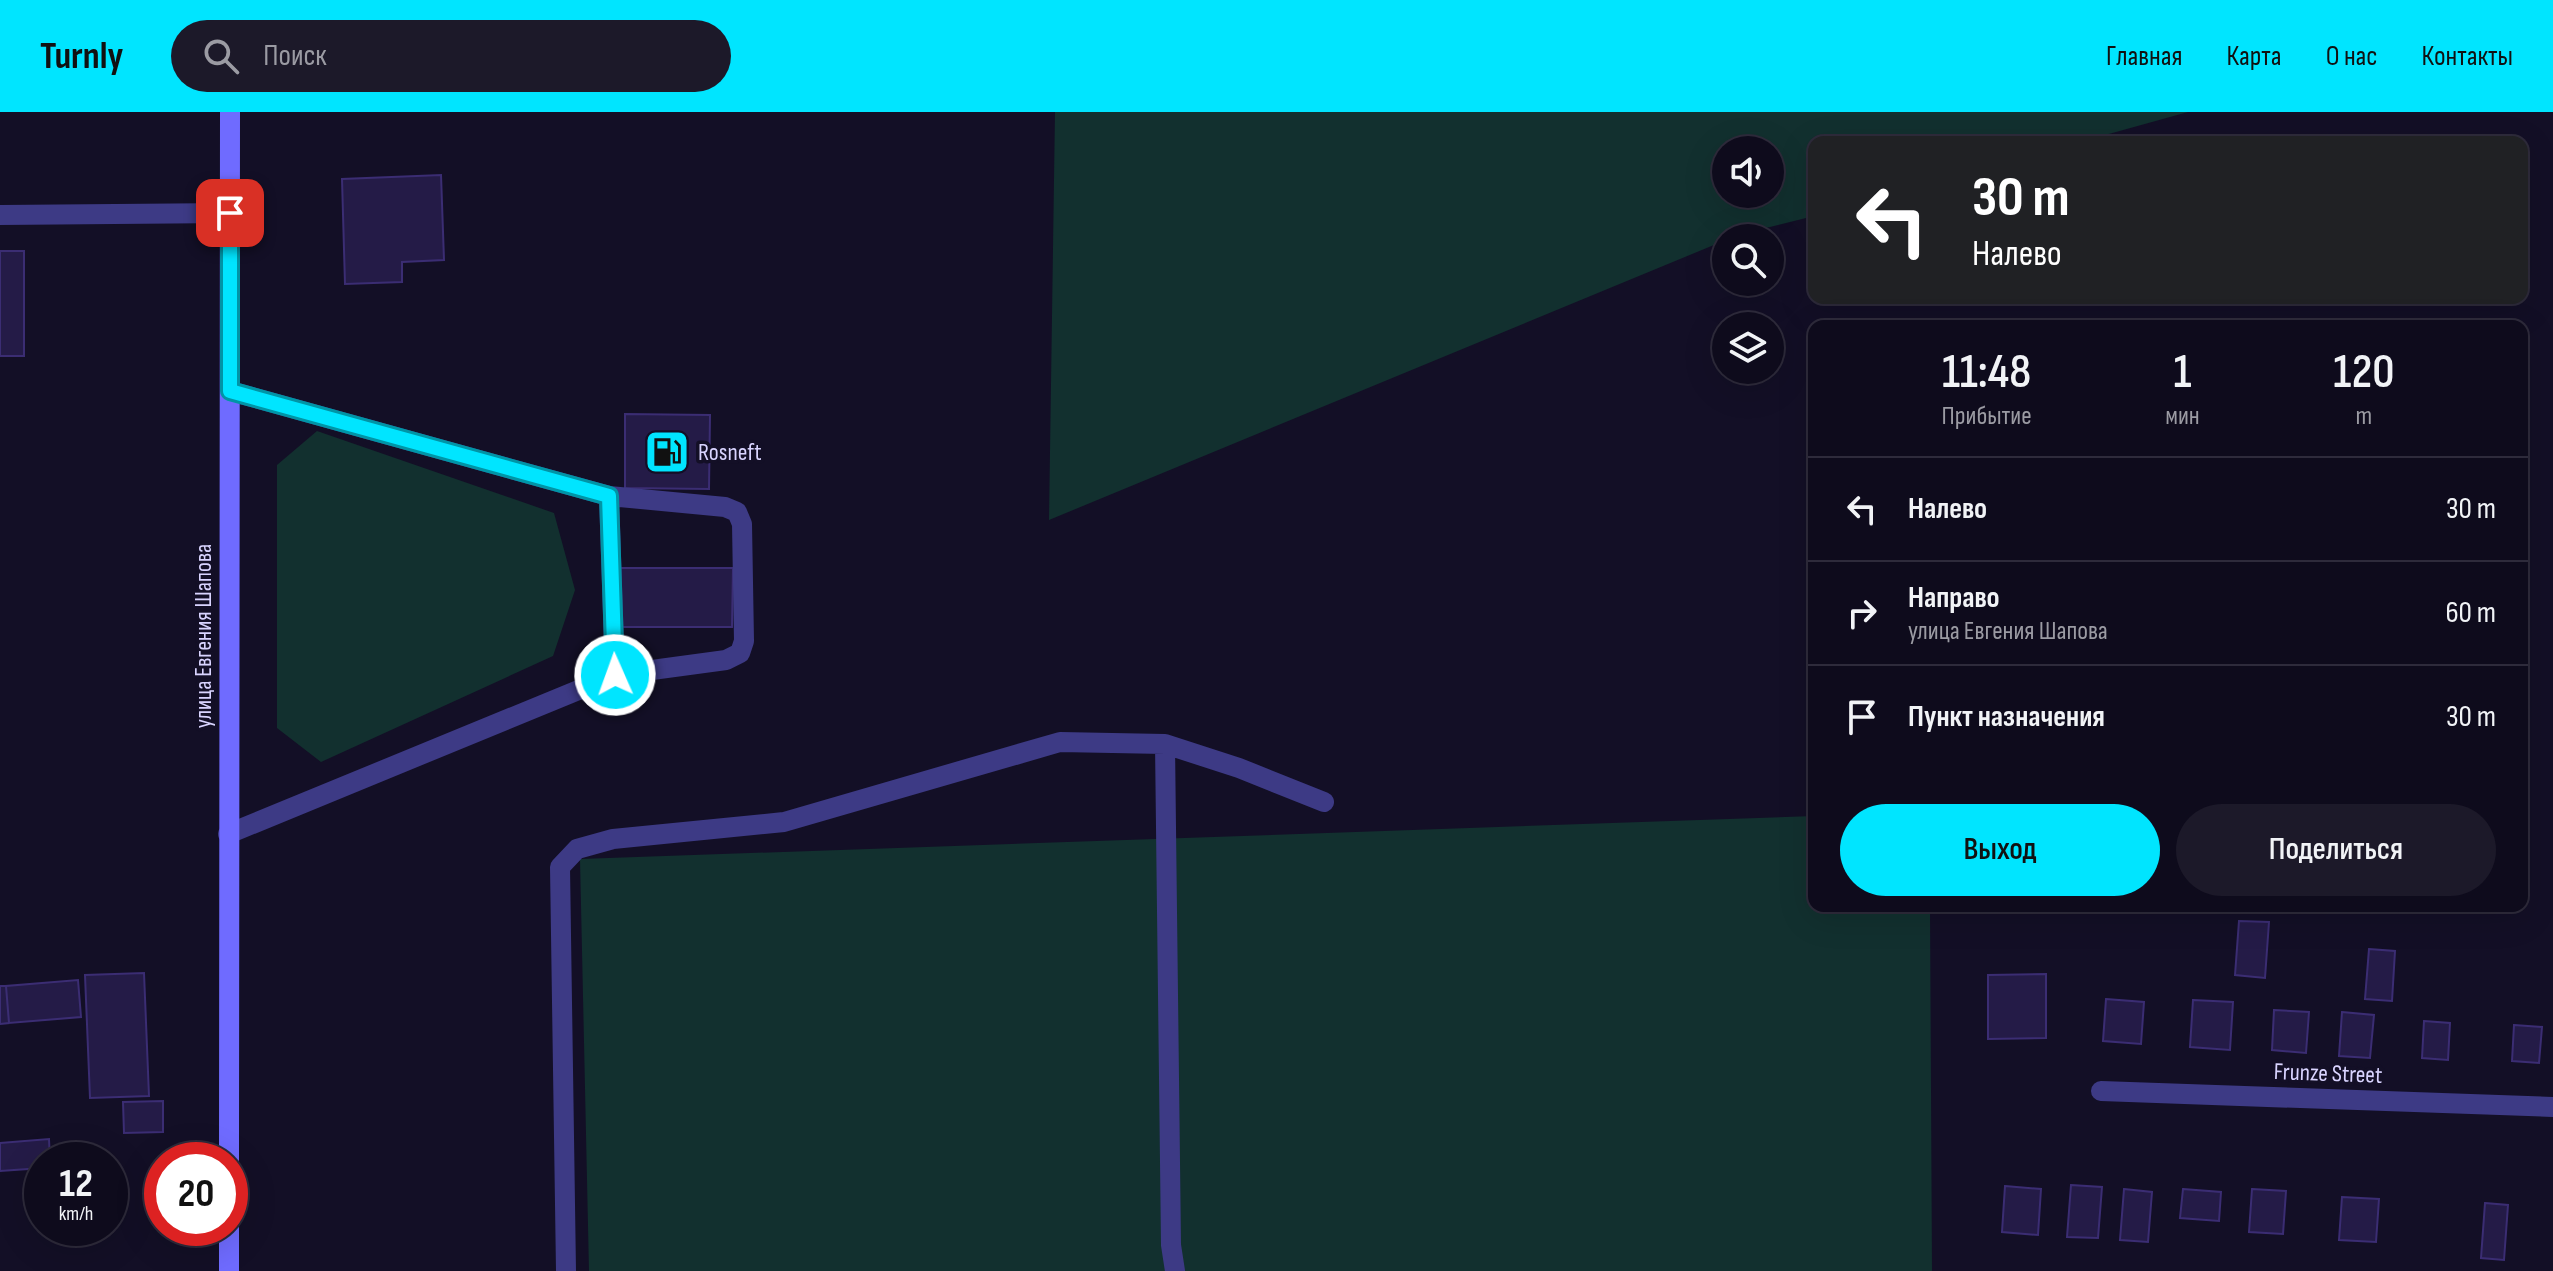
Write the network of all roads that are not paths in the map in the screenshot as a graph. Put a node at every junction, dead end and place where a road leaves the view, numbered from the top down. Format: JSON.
{"nodes":[{"id":1,"x":230,"y":112,"type":"edge"},
{"id":2,"x":230,"y":213,"type":"junction"},
{"id":3,"x":0,"y":215,"type":"edge"},
{"id":4,"x":230,"y":391,"type":"junction"},
{"id":5,"x":609,"y":496,"type":"junction"},
{"id":6,"x":615,"y":675,"type":"junction"},
{"id":7,"x":1165,"y":744,"type":"junction"},
{"id":8,"x":1324,"y":802,"type":"dead end"},
{"id":9,"x":228,"y":834,"type":"junction"},
{"id":10,"x":2101,"y":1091,"type":"dead end"},
{"id":11,"x":2553,"y":1107,"type":"edge"},
{"id":12,"x":229,"y":1142,"type":"edge"},
{"id":13,"x":229,"y":1246,"type":"edge"},
{"id":14,"x":229,"y":1271,"type":"edge"},
{"id":15,"x":566,"y":1271,"type":"edge"},
{"id":16,"x":1175,"y":1271,"type":"edge"}],
"edges":[{"from":1,"to":2,"type":"street","name":"улица Евгения Шапова"},
{"from":2,"to":3,"type":"street"},
{"from":2,"to":4,"type":"street","name":"улица Евгения Шапова"},
{"from":4,"to":5,"type":"street"},
{"from":4,"to":9,"type":"street","name":"улица Евгения Шапова"},
{"from":5,"to":6,"type":"street"},
{"from":5,"to":6,"type":"street"},
{"from":6,"to":9,"type":"street"},
{"from":7,"to":8,"type":"street"},
{"from":7,"to":15,"type":"street"},
{"from":7,"to":16,"type":"street"},
{"from":9,"to":12,"type":"street","name":"улица Евгения Шапова"},
{"from":10,"to":11,"type":"street","name":"Frunze Street"},
{"from":13,"to":14,"type":"street"}]}
